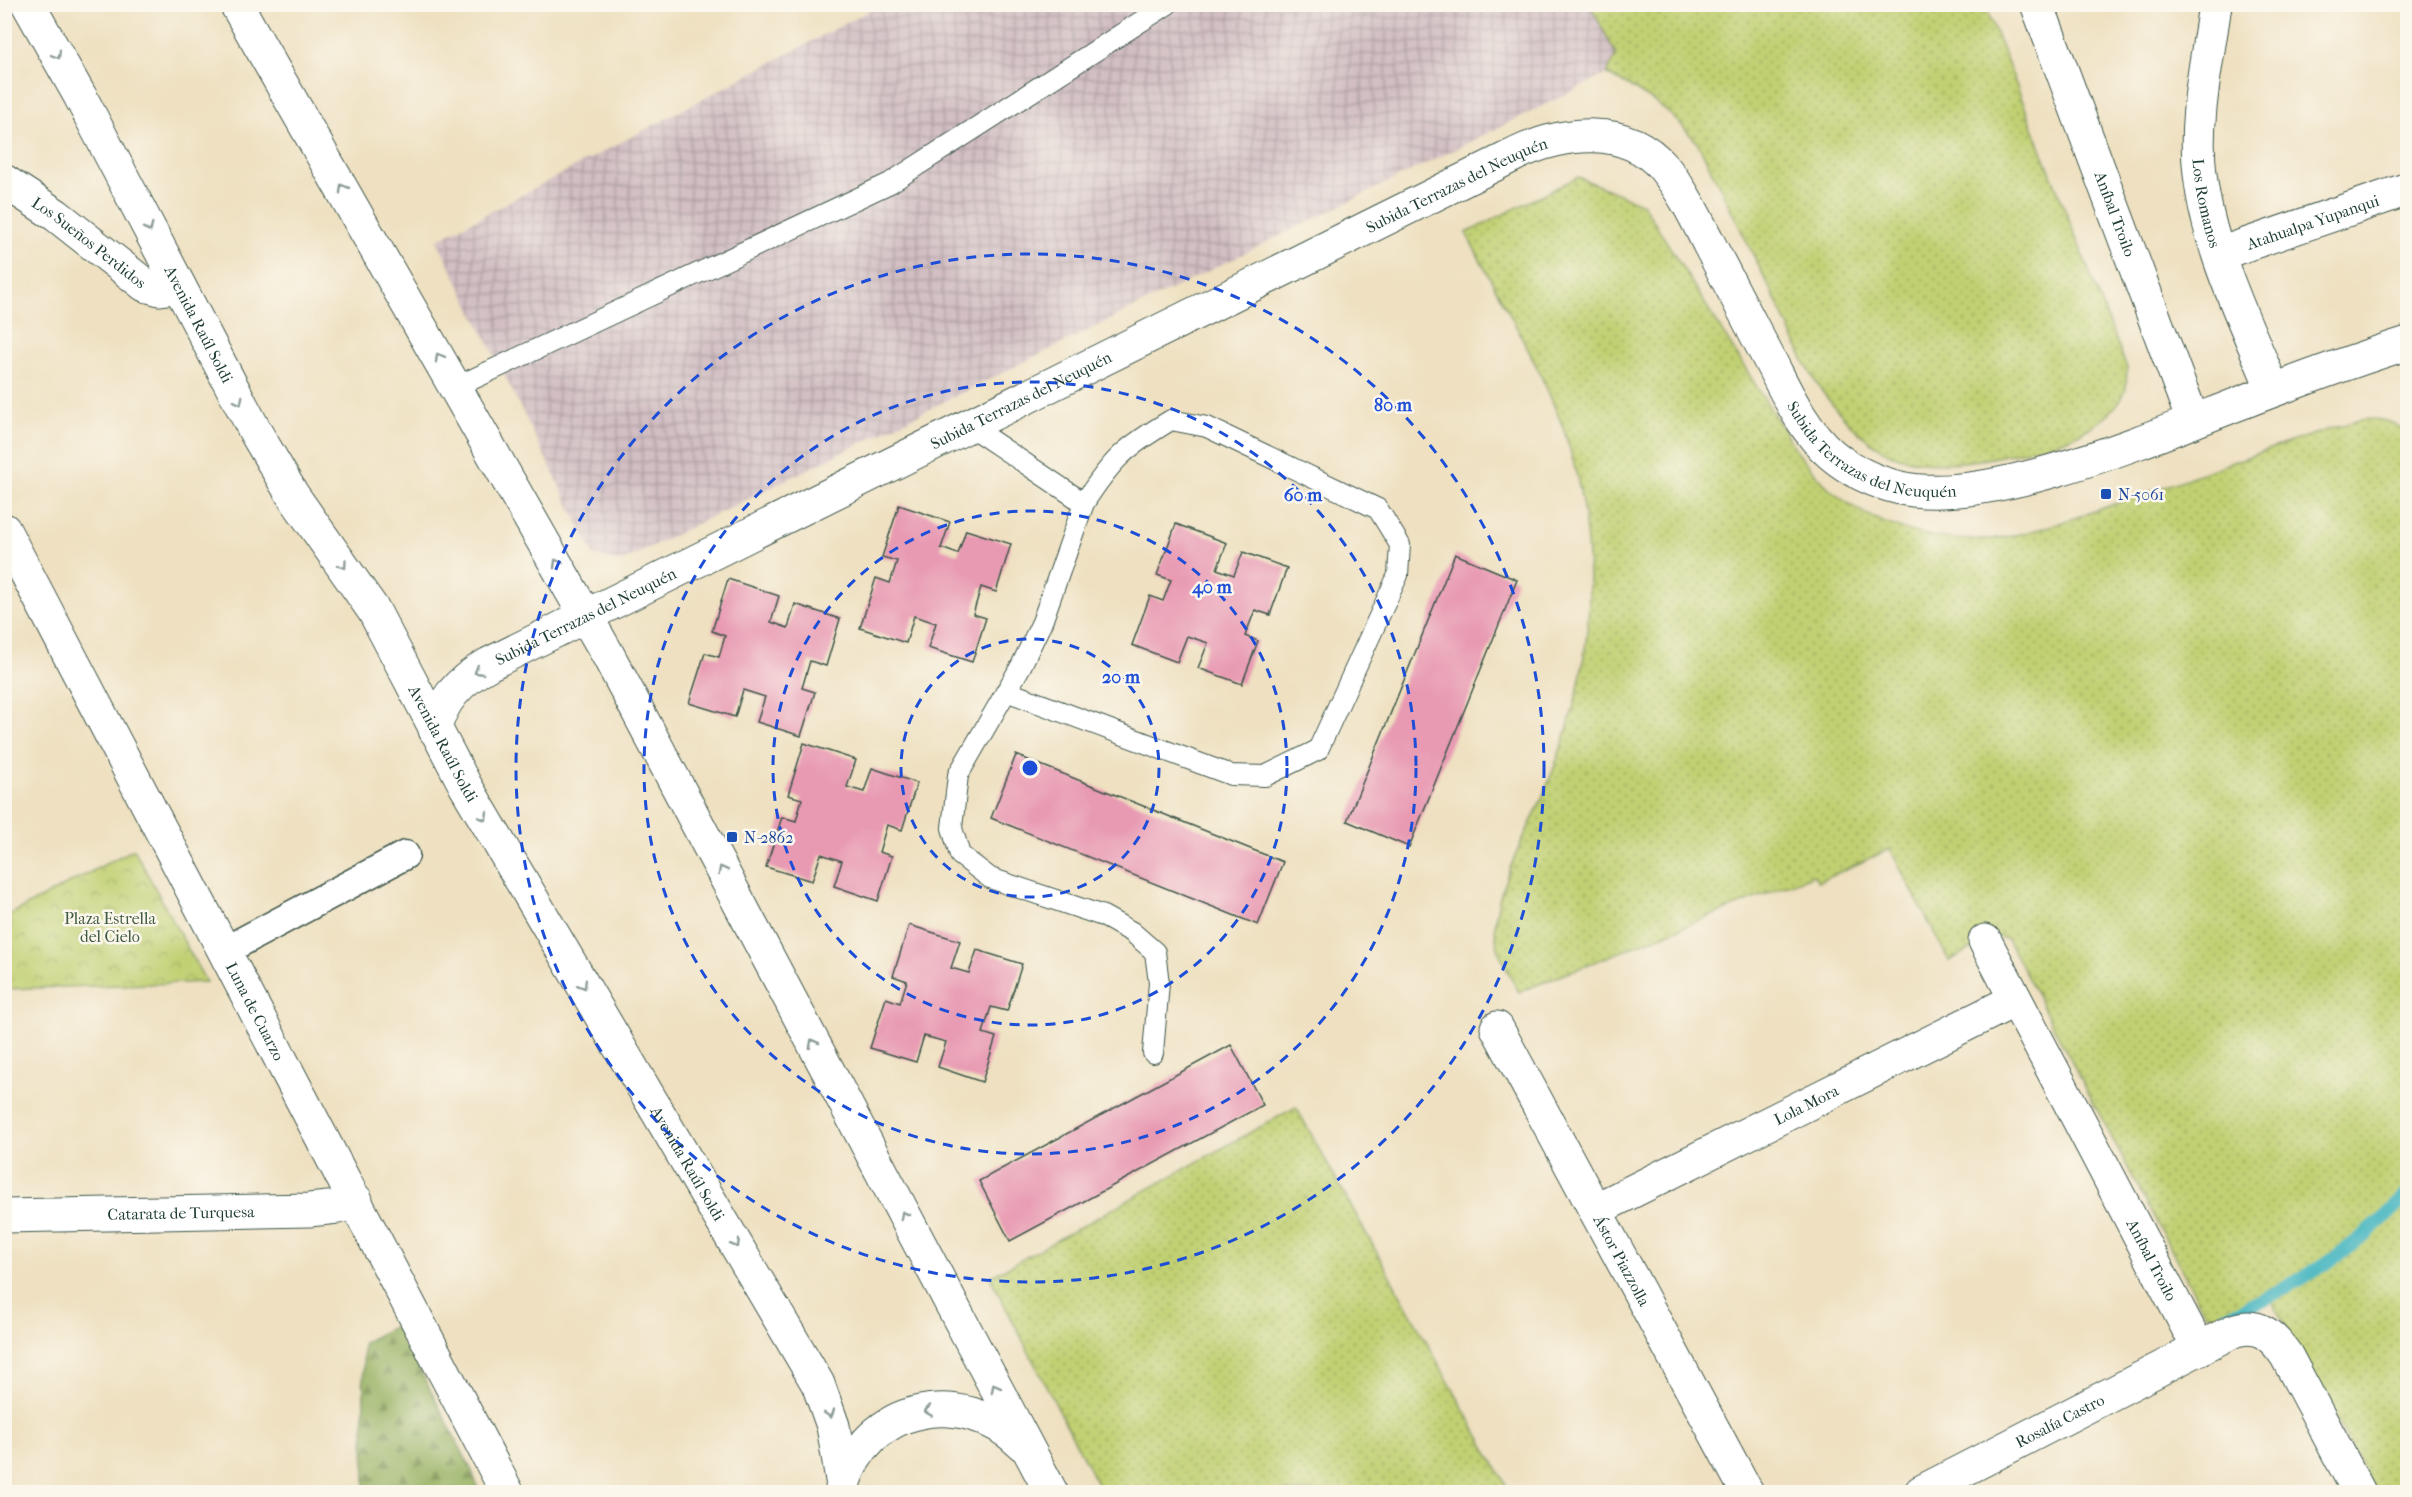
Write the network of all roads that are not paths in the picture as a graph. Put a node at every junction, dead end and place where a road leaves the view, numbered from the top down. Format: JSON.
{"nodes":[{"id":1,"x":28,"y":4,"type":"edge"},
{"id":2,"x":236,"y":4,"type":"edge"},
{"id":3,"x":1168,"y":4,"type":"edge"},
{"id":4,"x":2037,"y":4,"type":"edge"},
{"id":5,"x":2215,"y":4,"type":"edge"},
{"id":6,"x":4,"y":181,"type":"edge"},
{"id":7,"x":2408,"y":189,"type":"edge"},
{"id":8,"x":2219,"y":254,"type":"junction"},
{"id":9,"x":179,"y":285,"type":"junction"},
{"id":10,"x":2408,"y":343,"type":"edge"},
{"id":11,"x":456,"y":387,"type":"junction"},
{"id":12,"x":2273,"y":390,"type":"junction"},
{"id":13,"x":2193,"y":421,"type":"junction"},
{"id":14,"x":968,"y":425,"type":"junction"},
{"id":15,"x":1084,"y":503,"type":"junction"},
{"id":16,"x":4,"y":530,"type":"edge"},
{"id":17,"x":585,"y":614,"type":"junction"},
{"id":18,"x":1006,"y":691,"type":"junction"},
{"id":19,"x":435,"y":730,"type":"junction"},
{"id":20,"x":405,"y":855,"type":"dead end"},
{"id":21,"x":1985,"y":941,"type":"dead end"},
{"id":22,"x":226,"y":950,"type":"junction"},
{"id":23,"x":2015,"y":1000,"type":"junction"},
{"id":24,"x":1497,"y":1028,"type":"dead end"},
{"id":25,"x":1153,"y":1053,"type":"dead end"},
{"id":26,"x":356,"y":1200,"type":"junction"},
{"id":27,"x":1595,"y":1210,"type":"junction"},
{"id":28,"x":4,"y":1216,"type":"edge"},
{"id":29,"x":2199,"y":1349,"type":"junction"},
{"id":30,"x":1044,"y":1482,"type":"edge"},
{"id":31,"x":842,"y":1490,"type":"edge"},
{"id":32,"x":507,"y":1492,"type":"edge"},
{"id":33,"x":1747,"y":1492,"type":"edge"},
{"id":34,"x":1921,"y":1492,"type":"edge"},
{"id":35,"x":2359,"y":1492,"type":"edge"}],
"edges":[{"from":1,"to":9,"type":"main road","name":"Avenida Raúl Soldi","one_way":true},
{"from":11,"to":2,"type":"main road","name":"Avenida Raúl Soldi","one_way":true},
{"from":3,"to":11,"type":"lane"},
{"from":4,"to":13,"type":"main road","name":"Aníbal Troilo"},
{"from":5,"to":8,"type":"main road","name":"Los Romanos"},
{"from":6,"to":9,"type":"main road","name":"Los Sueños Perdidos"},
{"from":7,"to":8,"type":"main road","name":"Atahualpa Yupanqui"},
{"from":8,"to":12,"type":"main road","name":"Los Romanos"},
{"from":9,"to":19,"type":"main road","name":"Avenida Raúl Soldi","one_way":true},
{"from":10,"to":12,"type":"main road","name":"Subida Terrazas del Neuquén"},
{"from":17,"to":11,"type":"main road","name":"Avenida Raúl Soldi","one_way":true},
{"from":12,"to":13,"type":"main road","name":"Subida Terrazas del Neuquén"},
{"from":13,"to":14,"type":"main road","name":"Subida Terrazas del Neuquén"},
{"from":14,"to":15,"type":"lane"},
{"from":14,"to":17,"type":"main road","name":"Subida Terrazas del Neuquén"},
{"from":15,"to":18,"type":"lane"},
{"from":15,"to":18,"type":"lane"},
{"from":16,"to":22,"type":"main road","name":"Luna de Cuarzo"},
{"from":17,"to":19,"type":"main road","name":"Subida Terrazas del Neuquén","one_way":true},
{"from":30,"to":17,"type":"main road","name":"Avenida Raúl Soldi","one_way":true},
{"from":18,"to":25,"type":"lane"},
{"from":19,"to":31,"type":"main road","name":"Avenida Raúl Soldi","one_way":true},
{"from":20,"to":22,"type":"street"},
{"from":21,"to":23,"type":"main road","name":"Aníbal Troilo"},
{"from":22,"to":26,"type":"main road","name":"Luna de Cuarzo"},
{"from":23,"to":27,"type":"main road","name":"Lola Mora"},
{"from":23,"to":29,"type":"main road","name":"Aníbal Troilo"},
{"from":24,"to":27,"type":"main road","name":"Ástor Piazzolla"},
{"from":26,"to":28,"type":"main road","name":"Catarata de Turquesa"},
{"from":26,"to":32,"type":"main road","name":"Luna de Cuarzo"},
{"from":27,"to":33,"type":"main road","name":"Ástor Piazzolla"},
{"from":29,"to":34,"type":"main road","name":"Rosalía Castro"},
{"from":29,"to":35,"type":"main road"},
{"from":30,"to":31,"type":"main road","name":"Avenida Raúl Soldi","one_way":true}]}
